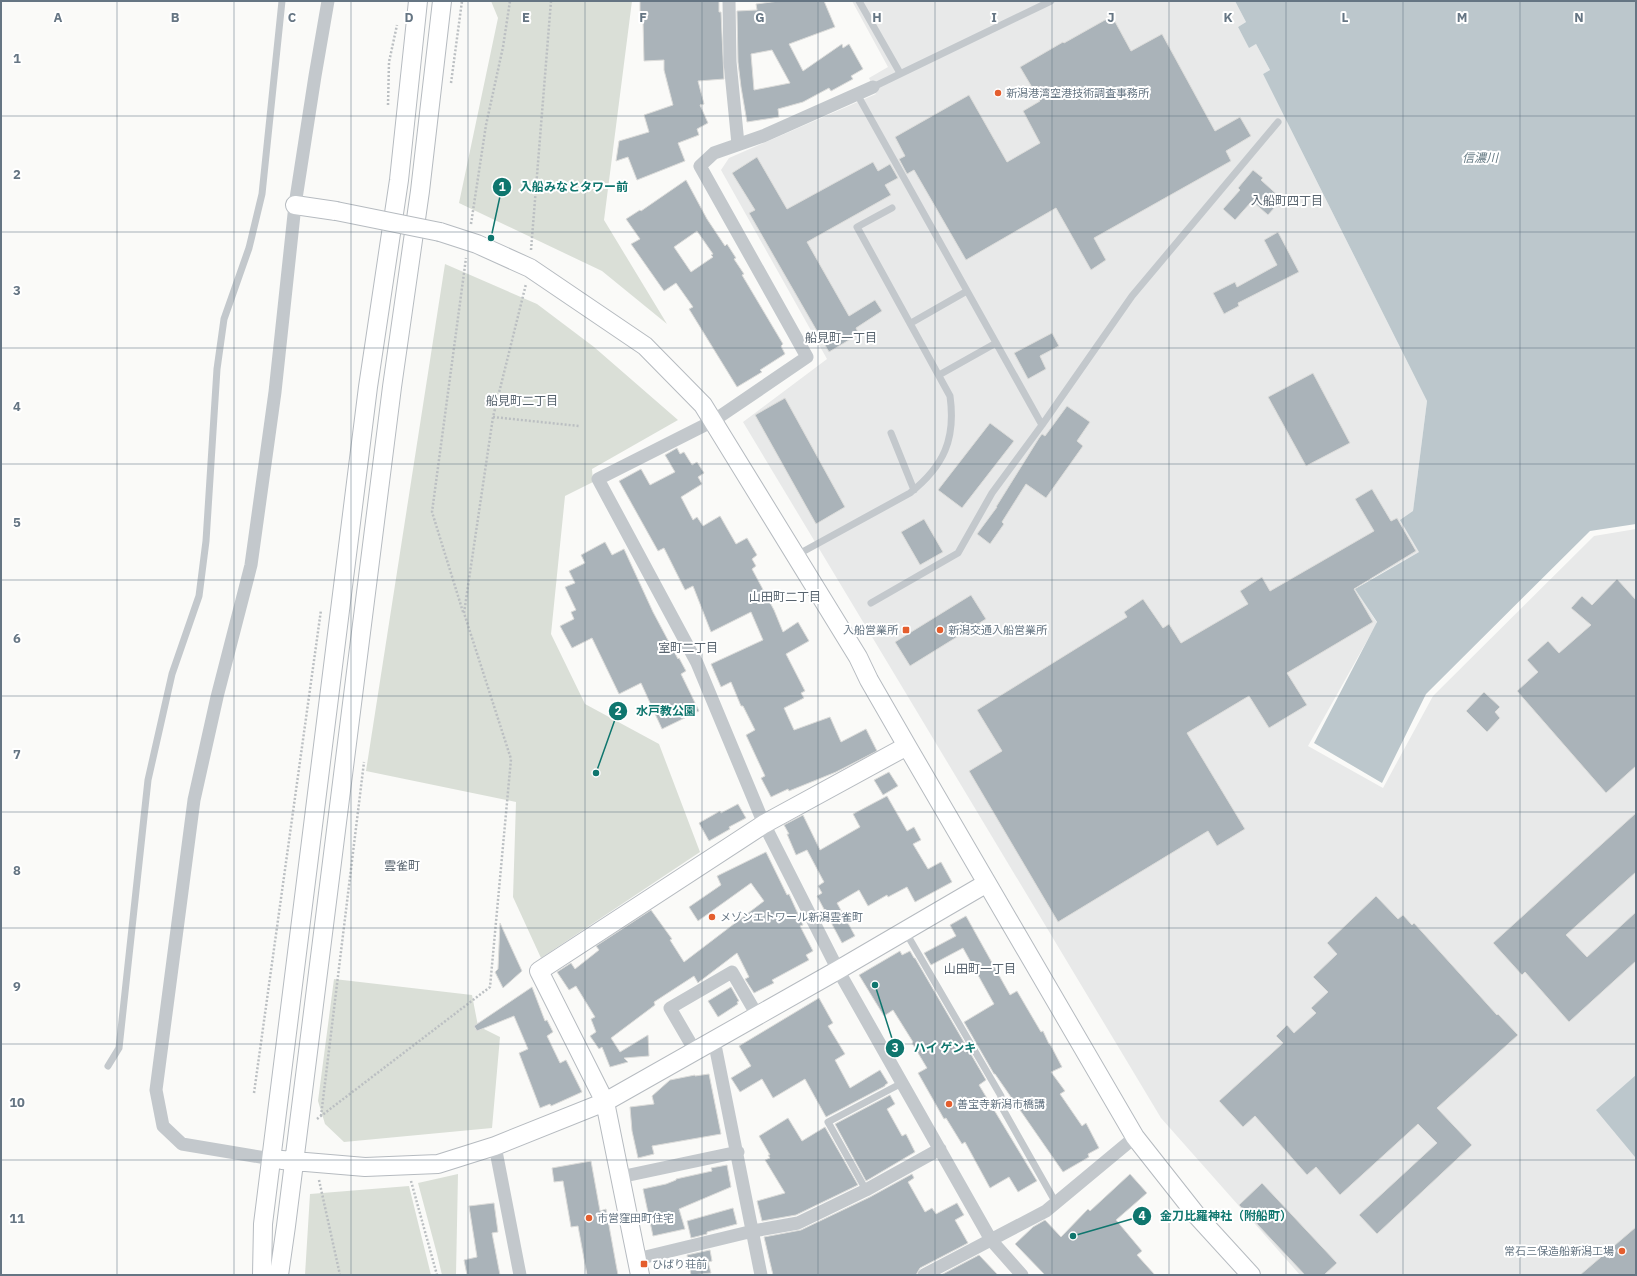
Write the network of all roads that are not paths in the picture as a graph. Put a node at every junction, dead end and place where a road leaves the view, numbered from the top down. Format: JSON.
{"nodes":[{"id":1,"x":282,"y":1,"type":"edge"},
{"id":2,"x":328,"y":1,"type":"edge"},
{"id":3,"x":418,"y":1,"type":"edge"},
{"id":4,"x":442,"y":1,"type":"edge"},
{"id":5,"x":728,"y":1,"type":"edge"},
{"id":6,"x":859,"y":1,"type":"edge"},
{"id":7,"x":1051,"y":1,"type":"edge"},
{"id":8,"x":900,"y":73,"type":"junction"},
{"id":9,"x":873,"y":87,"type":"joint"},
{"id":10,"x":857,"y":94,"type":"junction"},
{"id":11,"x":1278,"y":122,"type":"dead end"},
{"id":12,"x":738,"y":144,"type":"junction"},
{"id":13,"x":295,"y":205,"type":"junction"},
{"id":14,"x":892,"y":208,"type":"dead end"},
{"id":15,"x":968,"y":291,"type":"junction"},
{"id":16,"x":911,"y":323,"type":"junction"},
{"id":17,"x":996,"y":343,"type":"junction"},
{"id":18,"x":939,"y":375,"type":"junction"},
{"id":19,"x":713,"y":421,"type":"junction"},
{"id":20,"x":1042,"y":425,"type":"junction"},
{"id":21,"x":891,"y":433,"type":"dead end"},
{"id":22,"x":914,"y":490,"type":"junction"},
{"id":23,"x":795,"y":556,"type":"junction"},
{"id":24,"x":871,"y":603,"type":"dead end"},
{"id":25,"x":907,"y":746,"type":"junction"},
{"id":26,"x":764,"y":824,"type":"junction"},
{"id":27,"x":987,"y":883,"type":"junction"},
{"id":28,"x":905,"y":931,"type":"junction"},
{"id":29,"x":838,"y":970,"type":"junction"},
{"id":30,"x":757,"y":1015,"type":"junction"},
{"id":31,"x":714,"y":1040,"type":"junction"},
{"id":32,"x":695,"y":1051,"type":"junction"},
{"id":33,"x":108,"y":1066,"type":"dead end"},
{"id":34,"x":902,"y":1083,"type":"junction"},
{"id":35,"x":606,"y":1102,"type":"junction"},
{"id":36,"x":1135,"y":1137,"type":"junction"},
{"id":37,"x":495,"y":1146,"type":"junction"},
{"id":38,"x":940,"y":1150,"type":"junction"},
{"id":39,"x":738,"y":1152,"type":"junction"},
{"id":40,"x":272,"y":1159,"type":"junction"},
{"id":41,"x":294,"y":1162,"type":"junction"},
{"id":42,"x":620,"y":1177,"type":"junction"},
{"id":43,"x":866,"y":1190,"type":"junction"},
{"id":44,"x":1056,"y":1203,"type":"junction"},
{"id":45,"x":753,"y":1231,"type":"junction"},
{"id":46,"x":991,"y":1240,"type":"junction"},
{"id":47,"x":639,"y":1267,"type":"edge"},
{"id":48,"x":262,"y":1275,"type":"edge"},
{"id":49,"x":279,"y":1275,"type":"edge"},
{"id":50,"x":520,"y":1275,"type":"edge"},
{"id":51,"x":761,"y":1275,"type":"edge"},
{"id":52,"x":924,"y":1275,"type":"edge"},
{"id":53,"x":1022,"y":1275,"type":"edge"},
{"id":54,"x":1251,"y":1275,"type":"edge"}],
"edges":[{"from":1,"to":33,"type":"lane"},
{"from":2,"to":13,"type":"street"},
{"from":3,"to":40,"type":"street"},
{"from":4,"to":41,"type":"street"},
{"from":5,"to":12,"type":"street"},
{"from":6,"to":8,"type":"lane"},
{"from":7,"to":8,"type":"lane"},
{"from":8,"to":9,"type":"lane"},
{"from":9,"to":10,"type":"street"},
{"from":10,"to":12,"type":"street"},
{"from":10,"to":15,"type":"lane"},
{"from":11,"to":20,"type":"lane"},
{"from":12,"to":19,"type":"street"},
{"from":13,"to":19,"type":"street","bridge":true},
{"from":13,"to":40,"type":"street"},
{"from":14,"to":16,"type":"lane"},
{"from":15,"to":16,"type":"lane"},
{"from":15,"to":17,"type":"lane"},
{"from":16,"to":18,"type":"lane"},
{"from":17,"to":18,"type":"lane"},
{"from":17,"to":20,"type":"lane"},
{"from":18,"to":22,"type":"lane"},
{"from":19,"to":23,"type":"street"},
{"from":19,"to":26,"type":"street"},
{"from":20,"to":24,"type":"lane"},
{"from":21,"to":22,"type":"lane"},
{"from":22,"to":23,"type":"lane"},
{"from":23,"to":25,"type":"street"},
{"from":25,"to":26,"type":"street"},
{"from":25,"to":27,"type":"street"},
{"from":26,"to":29,"type":"street"},
{"from":26,"to":35,"type":"street"},
{"from":27,"to":28,"type":"street"},
{"from":27,"to":36,"type":"street"},
{"from":28,"to":29,"type":"street"},
{"from":28,"to":44,"type":"lane"},
{"from":29,"to":30,"type":"street"},
{"from":29,"to":34,"type":"street"},
{"from":30,"to":31,"type":"street"},
{"from":30,"to":32,"type":"street"},
{"from":31,"to":32,"type":"street"},
{"from":31,"to":39,"type":"street"},
{"from":32,"to":35,"type":"street"},
{"from":34,"to":38,"type":"street"},
{"from":34,"to":43,"type":"lane"},
{"from":35,"to":37,"type":"street"},
{"from":35,"to":42,"type":"street"},
{"from":36,"to":44,"type":"street"},
{"from":36,"to":54,"type":"street"},
{"from":37,"to":41,"type":"street"},
{"from":37,"to":50,"type":"street"},
{"from":38,"to":43,"type":"street"},
{"from":38,"to":46,"type":"street"},
{"from":39,"to":42,"type":"street"},
{"from":39,"to":45,"type":"street"},
{"from":40,"to":41,"type":"street"},
{"from":40,"to":48,"type":"street"},
{"from":41,"to":49,"type":"street"},
{"from":42,"to":47,"type":"street"},
{"from":43,"to":45,"type":"street"},
{"from":44,"to":46,"type":"street"},
{"from":45,"to":47,"type":"street"},
{"from":45,"to":51,"type":"street"},
{"from":46,"to":52,"type":"street"},
{"from":46,"to":53,"type":"street"}]}
